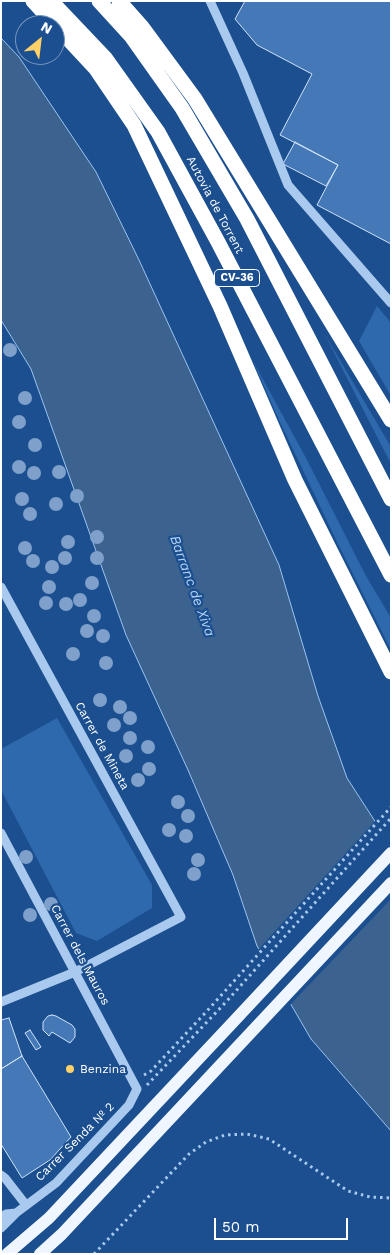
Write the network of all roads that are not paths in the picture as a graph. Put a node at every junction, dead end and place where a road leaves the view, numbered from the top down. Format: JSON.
{"nodes":[{"id":1,"x":33,"y":1,"type":"edge"},
{"id":2,"x":51,"y":1,"type":"edge"},
{"id":3,"x":100,"y":1,"type":"edge"},
{"id":4,"x":119,"y":1,"type":"edge"},
{"id":5,"x":210,"y":1,"type":"edge"},
{"id":6,"x":46,"y":15,"type":"edge"},
{"id":7,"x":65,"y":36,"type":"edge"},
{"id":8,"x":391,"y":303,"type":"edge"},
{"id":9,"x":391,"y":420,"type":"edge"},
{"id":10,"x":391,"y":499,"type":"edge"},
{"id":11,"x":391,"y":576,"type":"edge"},
{"id":12,"x":1,"y":587,"type":"edge"},
{"id":13,"x":391,"y":672,"type":"edge"},
{"id":14,"x":1,"y":833,"type":"edge"},
{"id":15,"x":391,"y":853,"type":"edge"},
{"id":16,"x":391,"y":883,"type":"edge"},
{"id":17,"x":75,"y":972,"type":"junction"},
{"id":18,"x":1,"y":1002,"type":"edge"},
{"id":19,"x":137,"y":1089,"type":"joint"},
{"id":20,"x":1,"y":1175,"type":"edge"},
{"id":21,"x":26,"y":1206,"type":"junction"},
{"id":22,"x":16,"y":1213,"type":"junction"},
{"id":23,"x":1,"y":1217,"type":"edge"},
{"id":24,"x":1,"y":1228,"type":"edge"},
{"id":25,"x":8,"y":1254,"type":"edge"},
{"id":26,"x":40,"y":1254,"type":"edge"}],
"edges":[{"from":1,"to":6,"type":"highway"},
{"from":2,"to":11,"type":"highway","name":"Autovia de Torrent","number":"CV-36"},
{"from":3,"to":10,"type":"highway","name":"Autovia de Torrent","number":"CV-36"},
{"from":4,"to":9,"type":"highway"},
{"from":5,"to":8,"type":"street"},
{"from":7,"to":13,"type":"highway"},
{"from":12,"to":17,"type":"street","name":"Carrer de Mineta"},
{"from":14,"to":17,"type":"street","name":"Carrer dels Mauros"},
{"from":15,"to":25,"type":"main road"},
{"from":16,"to":26,"type":"main road"},
{"from":17,"to":18,"type":"street"},
{"from":17,"to":19,"type":"street","name":"Carrer dels Mauros"},
{"from":19,"to":21,"type":"street","name":"Carrer Senda Nº 2"},
{"from":20,"to":21,"type":"street"},
{"from":21,"to":22,"type":"street","name":"Carrer Senda Nº 2"},
{"from":22,"to":23,"type":"street"},
{"from":22,"to":24,"type":"street","name":"Carrer Senda Nº 2"}]}
